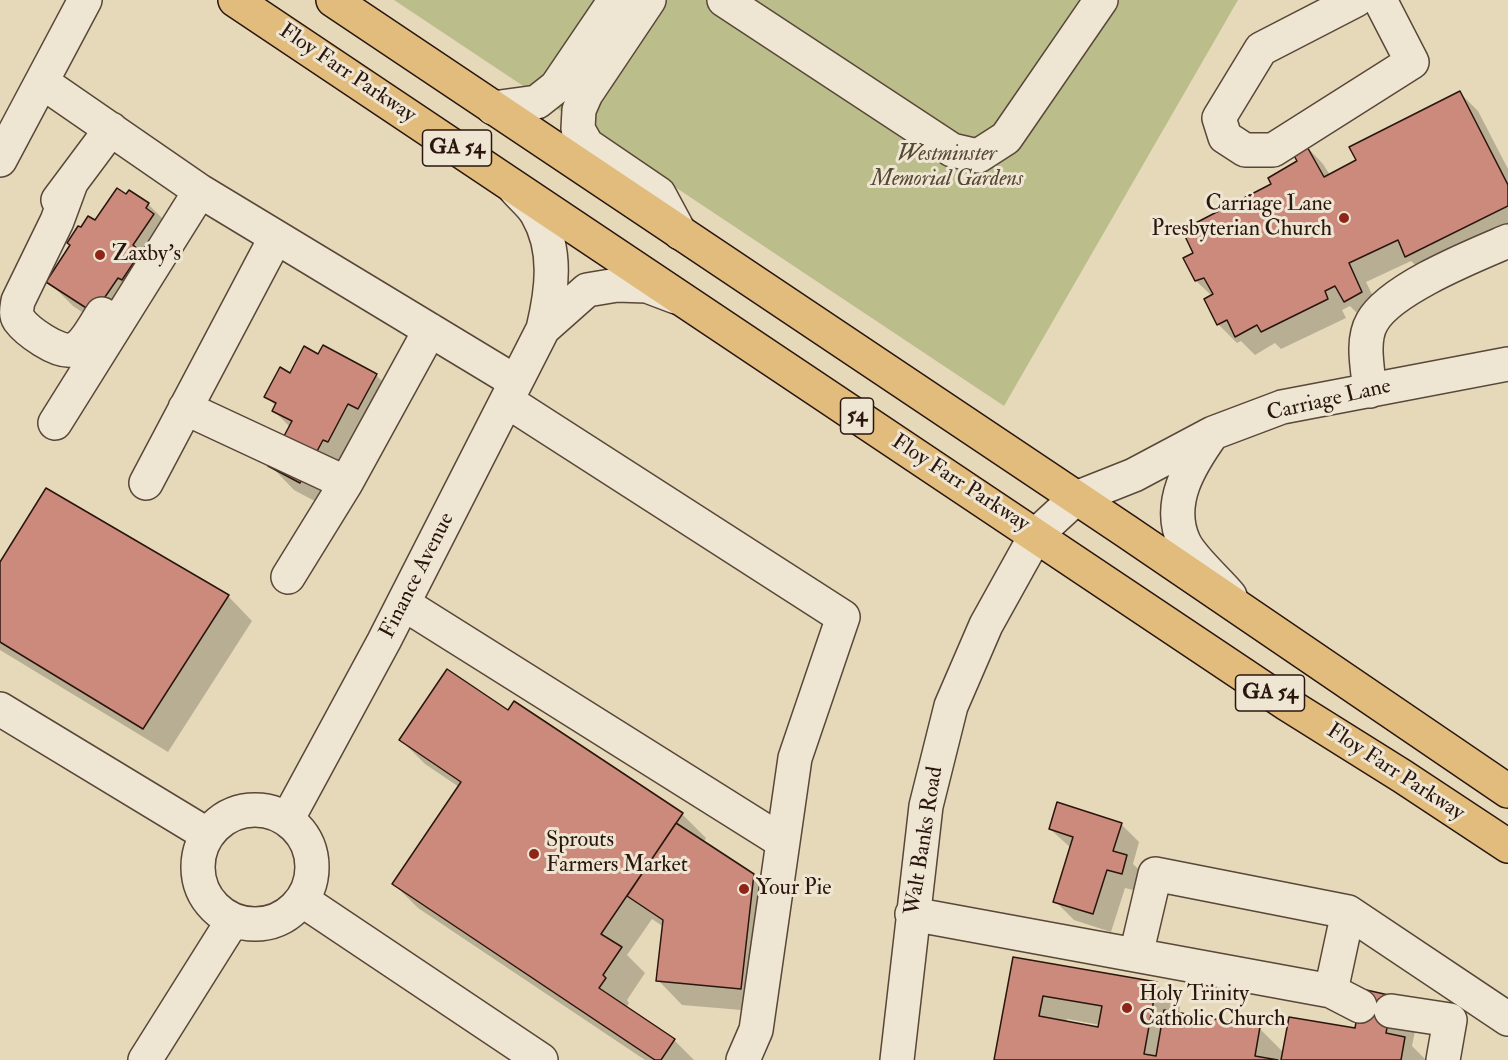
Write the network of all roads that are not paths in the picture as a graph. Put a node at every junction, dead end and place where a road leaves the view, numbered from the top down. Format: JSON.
{"nodes":[{"id":1,"x":235,"y":0,"type":"edge"},
{"id":2,"x":333,"y":0,"type":"edge"},
{"id":3,"x":615,"y":0,"type":"edge"},
{"id":4,"x":649,"y":0,"type":"edge"},
{"id":5,"x":724,"y":0,"type":"edge"},
{"id":6,"x":1101,"y":0,"type":"edge"},
{"id":7,"x":1356,"y":0,"type":"edge"},
{"id":8,"x":1380,"y":0,"type":"edge"},
{"id":9,"x":85,"y":2,"type":"edge"},
{"id":10,"x":42,"y":82,"type":"junction"},
{"id":11,"x":494,"y":108,"type":"junction"},
{"id":12,"x":111,"y":129,"type":"junction"},
{"id":13,"x":0,"y":160,"type":"edge"},
{"id":14,"x":71,"y":183,"type":"junction"},
{"id":15,"x":510,"y":183,"type":"junction"},
{"id":16,"x":200,"y":191,"type":"junction"},
{"id":17,"x":174,"y":232,"type":"junction"},
{"id":18,"x":680,"y":233,"type":"junction"},
{"id":19,"x":276,"y":237,"type":"junction"},
{"id":20,"x":1508,"y":241,"type":"edge"},
{"id":21,"x":677,"y":297,"type":"junction"},
{"id":22,"x":0,"y":298,"type":"edge"},
{"id":23,"x":543,"y":329,"type":"junction"},
{"id":24,"x":430,"y":330,"type":"junction"},
{"id":25,"x":1508,"y":364,"type":"edge"},
{"id":26,"x":1370,"y":391,"type":"junction"},
{"id":27,"x":511,"y":392,"type":"junction"},
{"id":28,"x":185,"y":408,"type":"junction"},
{"id":29,"x":55,"y":423,"type":"dead end"},
{"id":30,"x":1213,"y":433,"type":"junction"},
{"id":31,"x":146,"y":483,"type":"dead end"},
{"id":32,"x":346,"y":483,"type":"junction"},
{"id":33,"x":1076,"y":498,"type":"junction"},
{"id":34,"x":1036,"y":535,"type":"junction"},
{"id":35,"x":288,"y":577,"type":"dead end"},
{"id":36,"x":404,"y":604,"type":"junction"},
{"id":37,"x":1243,"y":610,"type":"junction"},
{"id":38,"x":0,"y":709,"type":"edge"},
{"id":39,"x":1508,"y":791,"type":"edge"},
{"id":40,"x":288,"y":820,"type":"junction"},
{"id":41,"x":208,"y":835,"type":"junction"},
{"id":42,"x":783,"y":843,"type":"junction"},
{"id":43,"x":1508,"y":846,"type":"edge"},
{"id":44,"x":302,"y":900,"type":"junction"},
{"id":45,"x":1348,"y":912,"type":"junction"},
{"id":46,"x":912,"y":914,"type":"junction"},
{"id":47,"x":233,"y":920,"type":"junction"},
{"id":48,"x":1136,"y":955,"type":"junction"},
{"id":49,"x":1331,"y":991,"type":"junction"},
{"id":50,"x":1508,"y":1019,"type":"edge"},
{"id":51,"x":145,"y":1060,"type":"edge"},
{"id":52,"x":541,"y":1060,"type":"edge"},
{"id":53,"x":743,"y":1060,"type":"edge"},
{"id":54,"x":897,"y":1060,"type":"edge"},
{"id":55,"x":1443,"y":1060,"type":"edge"}],
"edges":[{"from":1,"to":15,"type":"main road","name":"Floy Farr Parkway","number":"GA 54"},
{"from":2,"to":11,"type":"main road","number":"GA 54"},
{"from":3,"to":11,"type":"street"},
{"from":4,"to":18,"type":"street"},
{"from":5,"to":6,"type":"street"},
{"from":7,"to":8,"type":"street"},
{"from":9,"to":10,"type":"street"},
{"from":10,"to":12,"type":"street"},
{"from":10,"to":13,"type":"street"},
{"from":11,"to":18,"type":"main road","number":"GA 54"},
{"from":12,"to":14,"type":"street"},
{"from":12,"to":16,"type":"street"},
{"from":14,"to":17,"type":"street"},
{"from":14,"to":22,"type":"street"},
{"from":15,"to":21,"type":"main road","name":"Floy Farr Parkway","number":"GA 54"},
{"from":15,"to":23,"type":"street","name":"Finance Avenue"},
{"from":16,"to":17,"type":"street"},
{"from":16,"to":19,"type":"street"},
{"from":17,"to":29,"type":"street"},
{"from":18,"to":33,"type":"main road","number":"GA 54"},
{"from":19,"to":24,"type":"street"},
{"from":19,"to":28,"type":"street"},
{"from":20,"to":26,"type":"street"},
{"from":21,"to":23,"type":"street","name":"Finance Avenue"},
{"from":21,"to":34,"type":"main road","name":"Floy Farr Parkway","number":"54"},
{"from":23,"to":27,"type":"street","name":"Finance Avenue"},
{"from":24,"to":27,"type":"street"},
{"from":24,"to":32,"type":"street"},
{"from":25,"to":26,"type":"street","name":"Carriage Lane"},
{"from":26,"to":30,"type":"street","name":"Carriage Lane"},
{"from":27,"to":36,"type":"street","name":"Finance Avenue"},
{"from":27,"to":42,"type":"street"},
{"from":28,"to":31,"type":"street"},
{"from":28,"to":32,"type":"street"},
{"from":30,"to":33,"type":"street","name":"Carriage Lane"},
{"from":30,"to":37,"type":"street"},
{"from":32,"to":35,"type":"street"},
{"from":33,"to":34,"type":"street","name":"Carriage Lane"},
{"from":33,"to":37,"type":"main road","number":"GA 54"},
{"from":34,"to":43,"type":"main road","name":"Floy Farr Parkway","number":"GA 54"},
{"from":34,"to":46,"type":"street","name":"Walt Banks Road"},
{"from":36,"to":40,"type":"street","name":"Finance Avenue"},
{"from":36,"to":42,"type":"street"},
{"from":37,"to":39,"type":"main road","number":"GA 54"},
{"from":38,"to":41,"type":"street"},
{"from":40,"to":41,"type":"street"},
{"from":40,"to":44,"type":"street"},
{"from":41,"to":47,"type":"street"},
{"from":42,"to":53,"type":"street"},
{"from":44,"to":47,"type":"street"},
{"from":44,"to":52,"type":"street"},
{"from":45,"to":48,"type":"street"},
{"from":45,"to":49,"type":"street"},
{"from":45,"to":50,"type":"street"},
{"from":46,"to":48,"type":"street"},
{"from":46,"to":54,"type":"street","name":"Walt Banks Road"},
{"from":47,"to":51,"type":"street"},
{"from":48,"to":49,"type":"street"},
{"from":49,"to":55,"type":"street"}]}
